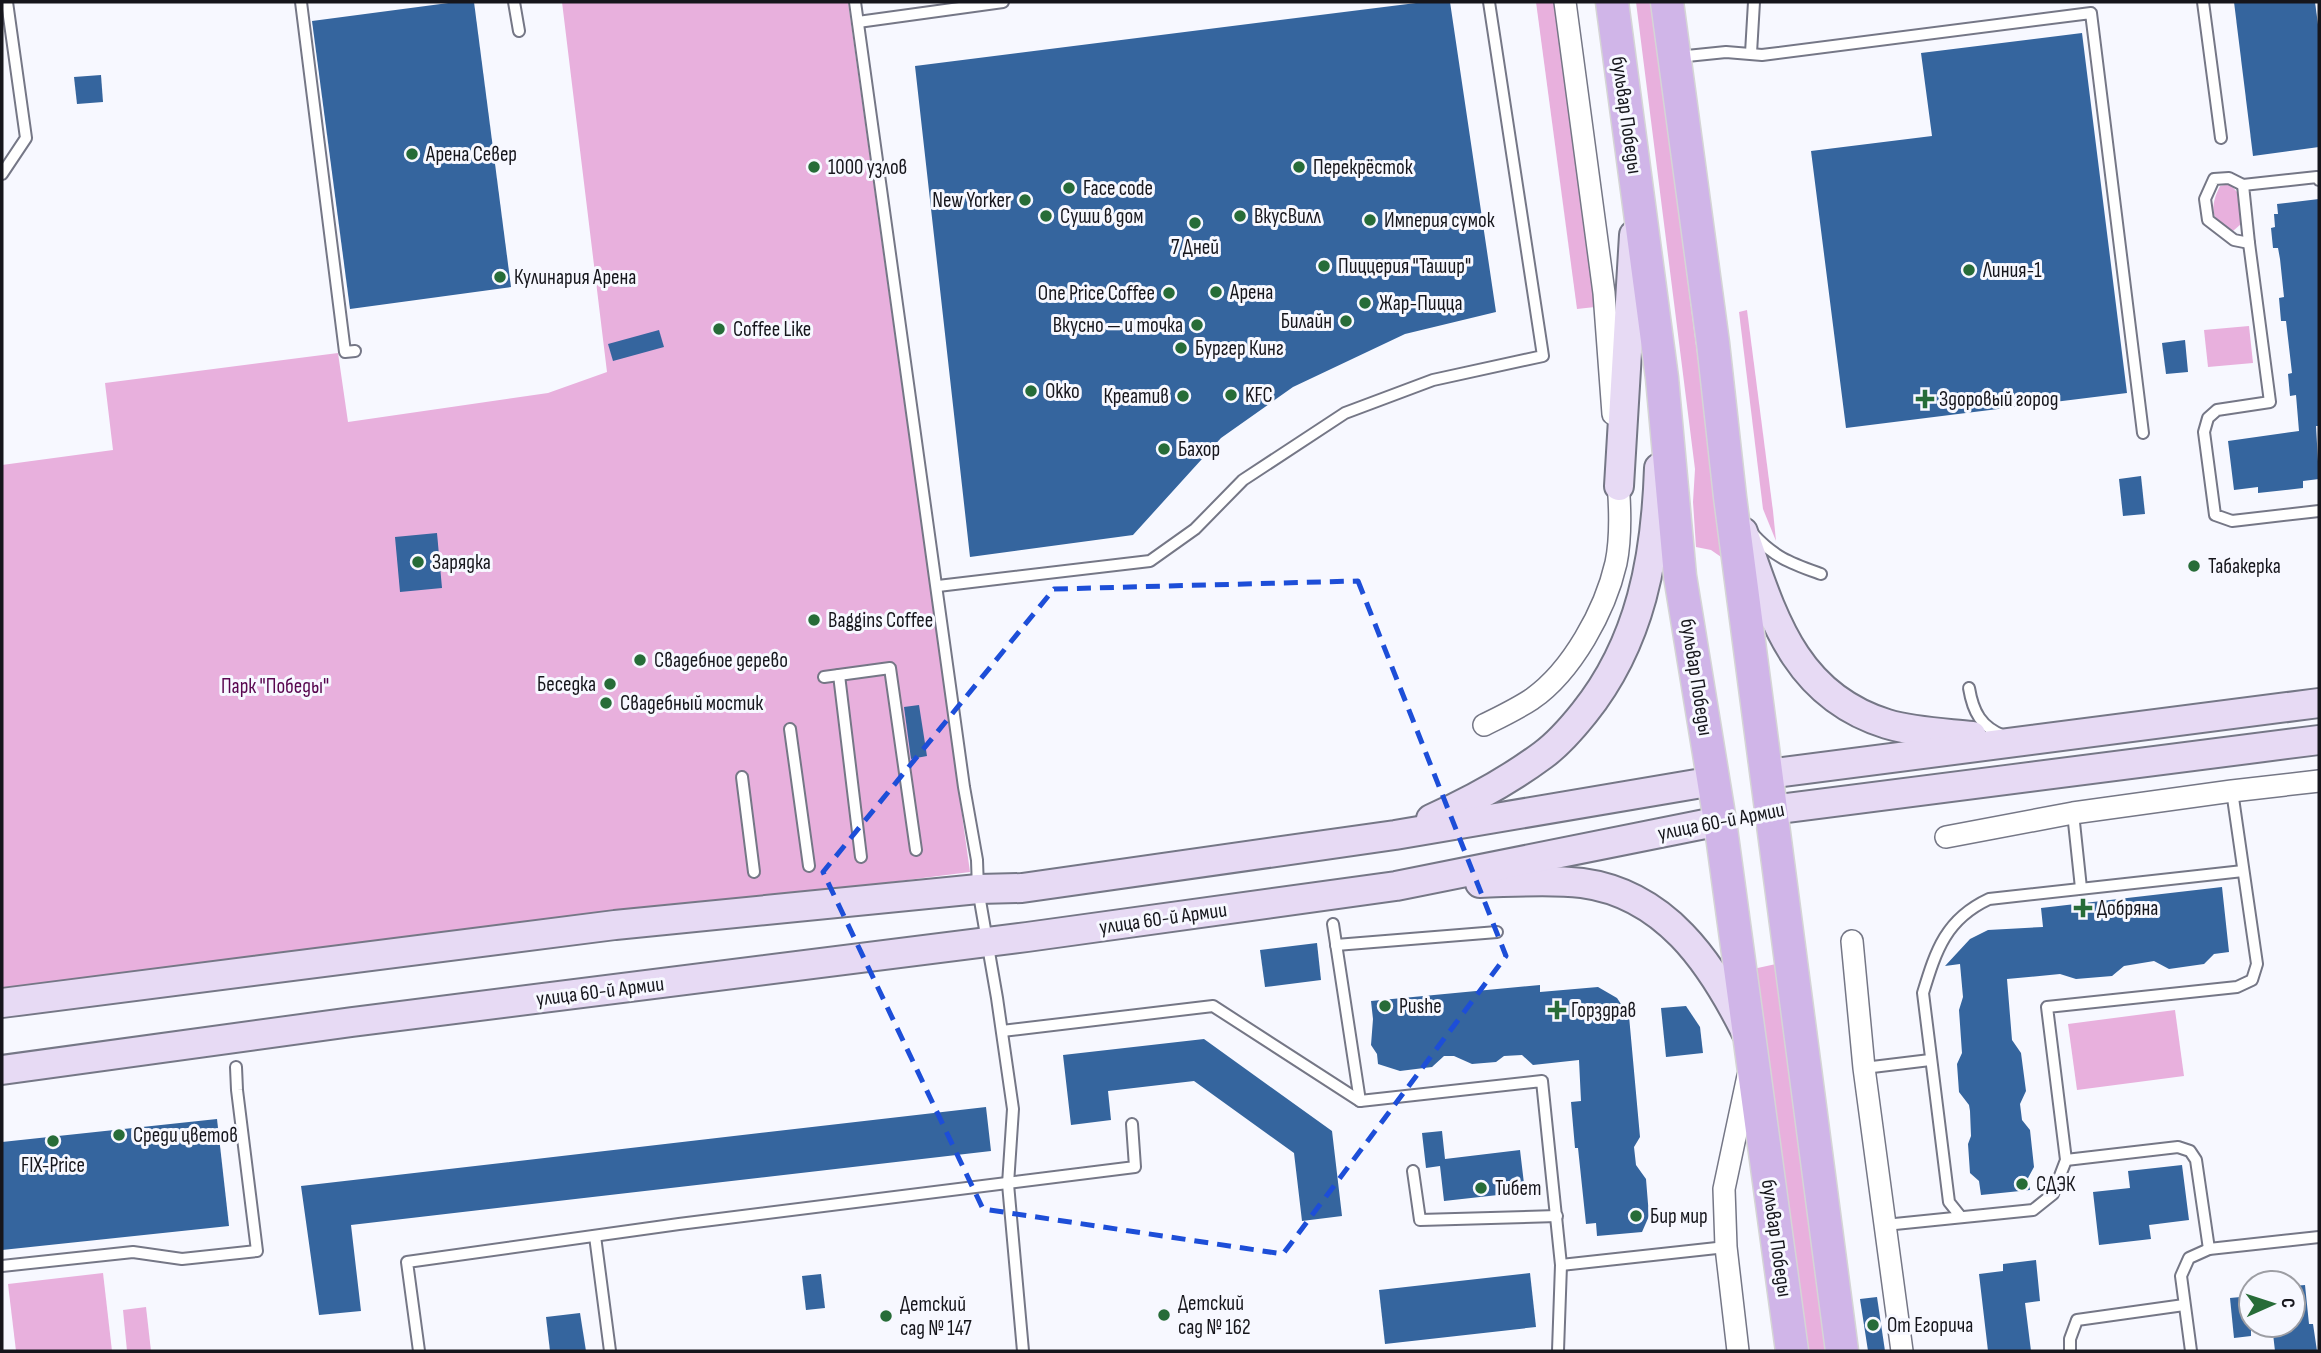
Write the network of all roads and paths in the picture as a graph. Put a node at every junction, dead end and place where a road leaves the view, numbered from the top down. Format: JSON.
{"nodes":[{"id":1,"x":7,"y":2,"type":"edge"},
{"id":2,"x":301,"y":2,"type":"edge"},
{"id":3,"x":514,"y":2,"type":"edge"},
{"id":4,"x":855,"y":2,"type":"edge"},
{"id":5,"x":1003,"y":2,"type":"edge"},
{"id":6,"x":1489,"y":2,"type":"edge"},
{"id":7,"x":1565,"y":2,"type":"edge"},
{"id":8,"x":1612,"y":2,"type":"edge"},
{"id":9,"x":1667,"y":2,"type":"edge"},
{"id":10,"x":1754,"y":2,"type":"edge"},
{"id":11,"x":2203,"y":2,"type":"edge"},
{"id":12,"x":858,"y":22,"type":"junction"},
{"id":13,"x":519,"y":31,"type":"dead end"},
{"id":14,"x":7,"y":44,"type":"edge"},
{"id":15,"x":1751,"y":53,"type":"junction"},
{"id":16,"x":1673,"y":58,"type":"junction"},
{"id":17,"x":2221,"y":138,"type":"dead end"},
{"id":18,"x":2,"y":174,"type":"edge"},
{"id":19,"x":2319,"y":180,"type":"edge"},
{"id":20,"x":2243,"y":185,"type":"junction"},
{"id":21,"x":1637,"y":190,"type":"junction"},
{"id":22,"x":2249,"y":243,"type":"junction"},
{"id":23,"x":355,"y":351,"type":"dead end"},
{"id":24,"x":1662,"y":377,"type":"junction"},
{"id":25,"x":2143,"y":433,"type":"dead end"},
{"id":26,"x":1619,"y":486,"type":"junction"},
{"id":27,"x":1730,"y":497,"type":"junction"},
{"id":28,"x":2319,"y":511,"type":"edge"},
{"id":29,"x":1821,"y":574,"type":"dead end"},
{"id":30,"x":938,"y":586,"type":"junction"},
{"id":31,"x":839,"y":675,"type":"junction"},
{"id":32,"x":824,"y":677,"type":"dead end"},
{"id":33,"x":1969,"y":688,"type":"dead end"},
{"id":34,"x":2319,"y":703,"type":"edge"},
{"id":35,"x":1484,"y":725,"type":"dead end"},
{"id":36,"x":790,"y":729,"type":"dead end"},
{"id":37,"x":2319,"y":740,"type":"edge"},
{"id":38,"x":2016,"y":741,"type":"junction"},
{"id":39,"x":1767,"y":774,"type":"junction"},
{"id":40,"x":742,"y":777,"type":"dead end"},
{"id":41,"x":1714,"y":780,"type":"junction"},
{"id":42,"x":2319,"y":781,"type":"edge"},
{"id":43,"x":2232,"y":790,"type":"junction"},
{"id":44,"x":1773,"y":810,"type":"junction"},
{"id":45,"x":2073,"y":813,"type":"junction"},
{"id":46,"x":1720,"y":821,"type":"junction"},
{"id":47,"x":1395,"y":835,"type":"junction"},
{"id":48,"x":1946,"y":837,"type":"dead end"},
{"id":49,"x":916,"y":850,"type":"dead end"},
{"id":50,"x":861,"y":857,"type":"dead end"},
{"id":51,"x":809,"y":866,"type":"dead end"},
{"id":52,"x":2243,"y":871,"type":"junction"},
{"id":53,"x":754,"y":872,"type":"dead end"},
{"id":54,"x":1396,"y":886,"type":"junction"},
{"id":55,"x":2081,"y":888,"type":"junction"},
{"id":56,"x":978,"y":889,"type":"junction"},
{"id":57,"x":1333,"y":924,"type":"dead end"},
{"id":58,"x":1497,"y":932,"type":"dead end"},
{"id":59,"x":1853,"y":941,"type":"dead end"},
{"id":60,"x":986,"y":942,"type":"junction"},
{"id":61,"x":1336,"y":945,"type":"junction"},
{"id":62,"x":2,"y":1003,"type":"edge"},
{"id":63,"x":1002,"y":1031,"type":"junction"},
{"id":64,"x":1752,"y":1048,"type":"junction"},
{"id":65,"x":1930,"y":1060,"type":"junction"},
{"id":66,"x":236,"y":1067,"type":"dead end"},
{"id":67,"x":1864,"y":1068,"type":"junction"},
{"id":68,"x":2,"y":1070,"type":"edge"},
{"id":69,"x":1360,"y":1101,"type":"junction"},
{"id":70,"x":1132,"y":1124,"type":"dead end"},
{"id":71,"x":2066,"y":1160,"type":"junction"},
{"id":72,"x":1413,"y":1171,"type":"dead end"},
{"id":73,"x":1008,"y":1184,"type":"junction"},
{"id":74,"x":1557,"y":1216,"type":"junction"},
{"id":75,"x":1961,"y":1217,"type":"junction"},
{"id":76,"x":1885,"y":1225,"type":"junction"},
{"id":77,"x":595,"y":1236,"type":"junction"},
{"id":78,"x":2319,"y":1237,"type":"edge"},
{"id":79,"x":1726,"y":1247,"type":"junction"},
{"id":80,"x":2209,"y":1248,"type":"junction"},
{"id":81,"x":1561,"y":1265,"type":"junction"},
{"id":82,"x":2,"y":1266,"type":"edge"},
{"id":83,"x":2184,"y":1305,"type":"junction"},
{"id":84,"x":419,"y":1351,"type":"edge"},
{"id":85,"x":610,"y":1351,"type":"edge"},
{"id":86,"x":1023,"y":1351,"type":"edge"},
{"id":87,"x":1558,"y":1351,"type":"edge"},
{"id":88,"x":1738,"y":1351,"type":"edge"},
{"id":89,"x":1792,"y":1351,"type":"edge"},
{"id":90,"x":1842,"y":1351,"type":"edge"},
{"id":91,"x":1902,"y":1351,"type":"edge"},
{"id":92,"x":2070,"y":1351,"type":"edge"},
{"id":93,"x":2191,"y":1351,"type":"edge"}],
"edges":[{"from":1,"to":14,"type":"lane"},
{"from":2,"to":23,"type":"lane"},
{"from":3,"to":13,"type":"lane"},
{"from":4,"to":12,"type":"lane"},
{"from":5,"to":12,"type":"lane"},
{"from":6,"to":30,"type":"lane"},
{"from":7,"to":26,"type":"street"},
{"from":8,"to":21,"type":"main road","name":"бульвар Победы"},
{"from":9,"to":16,"type":"main road"},
{"from":10,"to":15,"type":"lane"},
{"from":11,"to":17,"type":"lane"},
{"from":12,"to":30,"type":"lane"},
{"from":14,"to":18,"type":"lane"},
{"from":15,"to":16,"type":"lane"},
{"from":15,"to":25,"type":"lane"},
{"from":16,"to":27,"type":"main road"},
{"from":19,"to":20,"type":"lane"},
{"from":20,"to":22,"type":"lane"},
{"from":20,"to":22,"type":"lane"},
{"from":21,"to":24,"type":"main road","name":"бульвар Победы"},
{"from":21,"to":26,"type":"main road"},
{"from":22,"to":28,"type":"lane"},
{"from":24,"to":41,"type":"main road","name":"бульвар Победы"},
{"from":24,"to":47,"type":"main road"},
{"from":26,"to":35,"type":"street"},
{"from":27,"to":29,"type":"lane"},
{"from":27,"to":38,"type":"main road"},
{"from":27,"to":39,"type":"main road"},
{"from":30,"to":56,"type":"lane"},
{"from":31,"to":32,"type":"lane"},
{"from":31,"to":49,"type":"lane"},
{"from":31,"to":50,"type":"lane"},
{"from":33,"to":38,"type":"lane"},
{"from":34,"to":38,"type":"main road","name":"улица 60-й Армии"},
{"from":36,"to":51,"type":"lane"},
{"from":37,"to":44,"type":"main road","name":"улица 60-й Армии"},
{"from":38,"to":39,"type":"main road","name":"улица 60-й Армии"},
{"from":39,"to":41,"type":"main road","name":"улица 60-й Армии"},
{"from":39,"to":44,"type":"main road"},
{"from":40,"to":53,"type":"lane"},
{"from":41,"to":46,"type":"main road","name":"бульвар Победы"},
{"from":41,"to":47,"type":"main road","name":"улица 60-й Армии"},
{"from":42,"to":43,"type":"street"},
{"from":43,"to":45,"type":"street"},
{"from":43,"to":52,"type":"lane"},
{"from":44,"to":46,"type":"main road","name":"улица 60-й Армии"},
{"from":44,"to":90,"type":"main road"},
{"from":45,"to":48,"type":"street"},
{"from":45,"to":55,"type":"lane"},
{"from":46,"to":54,"type":"main road","name":"улица 60-й Армии"},
{"from":46,"to":64,"type":"main road","name":"бульвар Победы"},
{"from":47,"to":56,"type":"main road","name":"улица 60-й Армии"},
{"from":52,"to":55,"type":"lane"},
{"from":52,"to":71,"type":"lane"},
{"from":54,"to":60,"type":"main road","name":"улица 60-й Армии"},
{"from":54,"to":64,"type":"main road"},
{"from":55,"to":65,"type":"lane"},
{"from":56,"to":60,"type":"lane"},
{"from":56,"to":62,"type":"main road","name":"улица 60-й Армии"},
{"from":57,"to":61,"type":"lane"},
{"from":58,"to":61,"type":"lane"},
{"from":59,"to":67,"type":"street"},
{"from":60,"to":63,"type":"lane"},
{"from":60,"to":68,"type":"main road","name":"улица 60-й Армии"},
{"from":61,"to":69,"type":"lane"},
{"from":63,"to":69,"type":"lane"},
{"from":63,"to":73,"type":"lane"},
{"from":64,"to":79,"type":"street"},
{"from":64,"to":89,"type":"main road","name":"бульвар Победы"},
{"from":65,"to":67,"type":"lane"},
{"from":65,"to":75,"type":"lane"},
{"from":66,"to":82,"type":"lane"},
{"from":67,"to":76,"type":"street"},
{"from":69,"to":74,"type":"lane"},
{"from":70,"to":73,"type":"lane"},
{"from":71,"to":75,"type":"lane"},
{"from":71,"to":80,"type":"lane"},
{"from":72,"to":74,"type":"lane"},
{"from":73,"to":77,"type":"lane"},
{"from":73,"to":86,"type":"lane"},
{"from":74,"to":81,"type":"lane"},
{"from":75,"to":76,"type":"lane"},
{"from":76,"to":91,"type":"street"},
{"from":77,"to":84,"type":"lane"},
{"from":77,"to":85,"type":"lane"},
{"from":78,"to":80,"type":"lane"},
{"from":79,"to":81,"type":"lane"},
{"from":79,"to":88,"type":"street"},
{"from":80,"to":83,"type":"lane"},
{"from":81,"to":87,"type":"lane"},
{"from":83,"to":92,"type":"lane"},
{"from":83,"to":93,"type":"lane"}]}
